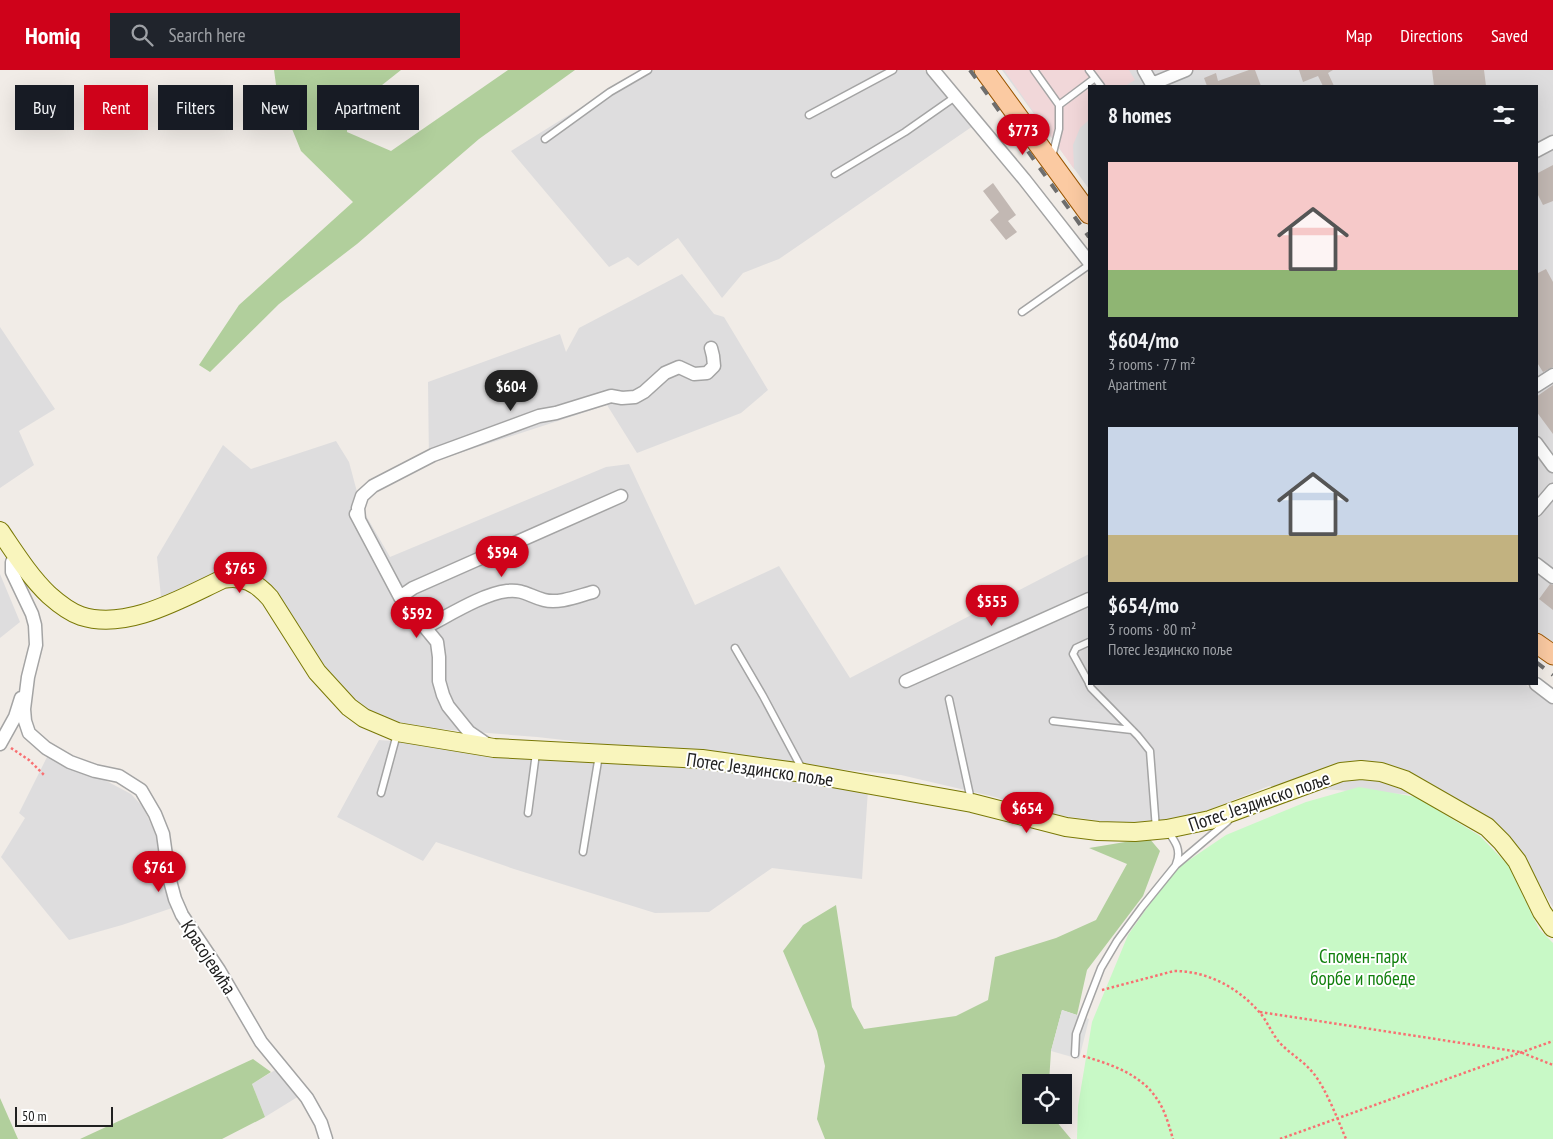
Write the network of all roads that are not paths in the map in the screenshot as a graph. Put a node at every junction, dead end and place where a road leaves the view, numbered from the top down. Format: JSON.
{"nodes":[{"id":1,"x":648,"y":70,"type":"edge"},
{"id":2,"x":893,"y":70,"type":"edge"},
{"id":3,"x":933,"y":70,"type":"edge"},
{"id":4,"x":984,"y":70,"type":"edge"},
{"id":5,"x":1034,"y":70,"type":"edge"},
{"id":6,"x":1089,"y":70,"type":"edge"},
{"id":7,"x":1144,"y":70,"type":"edge"},
{"id":8,"x":1186,"y":70,"type":"edge"},
{"id":9,"x":1095,"y":78,"type":"junction"},
{"id":10,"x":1100,"y":85,"type":"edge"},
{"id":11,"x":1151,"y":85,"type":"edge"},
{"id":12,"x":1153,"y":85,"type":"edge"},
{"id":13,"x":956,"y":97,"type":"junction"},
{"id":14,"x":1059,"y":105,"type":"junction"},
{"id":15,"x":809,"y":115,"type":"dead end"},
{"id":16,"x":545,"y":139,"type":"dead end"},
{"id":17,"x":1553,"y":142,"type":"edge"},
{"id":18,"x":1538,"y":150,"type":"edge"},
{"id":19,"x":1050,"y":162,"type":"junction"},
{"id":20,"x":835,"y":174,"type":"dead end"},
{"id":21,"x":1088,"y":213,"type":"edge"},
{"id":22,"x":1088,"y":262,"type":"edge"},
{"id":23,"x":1088,"y":264,"type":"edge"},
{"id":24,"x":1022,"y":312,"type":"dead end"},
{"id":25,"x":711,"y":348,"type":"dead end"},
{"id":26,"x":1553,"y":375,"type":"edge"},
{"id":27,"x":1538,"y":385,"type":"edge"},
{"id":28,"x":1538,"y":446,"type":"edge"},
{"id":29,"x":1553,"y":466,"type":"edge"},
{"id":30,"x":1553,"y":490,"type":"edge"},
{"id":31,"x":621,"y":496,"type":"dead end"},
{"id":32,"x":352,"y":507,"type":"dead end"},
{"id":33,"x":1538,"y":508,"type":"edge"},
{"id":34,"x":359,"y":519,"type":"junction"},
{"id":35,"x":0,"y":531,"type":"edge"},
{"id":36,"x":17,"y":556,"type":"junction"},
{"id":37,"x":1538,"y":566,"type":"edge"},
{"id":38,"x":1553,"y":577,"type":"edge"},
{"id":39,"x":593,"y":592,"type":"dead end"},
{"id":40,"x":400,"y":597,"type":"junction"},
{"id":41,"x":1088,"y":599,"type":"edge"},
{"id":42,"x":426,"y":627,"type":"junction"},
{"id":43,"x":1088,"y":642,"type":"edge"},
{"id":44,"x":1538,"y":644,"type":"edge"},
{"id":45,"x":735,"y":648,"type":"dead end"},
{"id":46,"x":1553,"y":655,"type":"edge"},
{"id":47,"x":28,"y":677,"type":"junction"},
{"id":48,"x":906,"y":681,"type":"dead end"},
{"id":49,"x":1088,"y":681,"type":"edge"},
{"id":50,"x":1090,"y":685,"type":"edge"},
{"id":51,"x":1537,"y":685,"type":"edge"},
{"id":52,"x":1553,"y":697,"type":"edge"},
{"id":53,"x":949,"y":699,"type":"dead end"},
{"id":54,"x":1053,"y":721,"type":"dead end"},
{"id":55,"x":1132,"y":730,"type":"junction"},
{"id":56,"x":397,"y":732,"type":"junction"},
{"id":57,"x":1,"y":743,"type":"edge"},
{"id":58,"x":494,"y":748,"type":"junction"},
{"id":59,"x":536,"y":751,"type":"junction"},
{"id":60,"x":599,"y":754,"type":"junction"},
{"id":61,"x":804,"y":773,"type":"junction"},
{"id":62,"x":381,"y":793,"type":"dead end"},
{"id":63,"x":972,"y":803,"type":"junction"},
{"id":64,"x":1240,"y":811,"type":"junction"},
{"id":65,"x":528,"y":813,"type":"dead end"},
{"id":66,"x":1162,"y":830,"type":"junction"},
{"id":67,"x":583,"y":852,"type":"dead end"},
{"id":68,"x":1176,"y":865,"type":"junction"},
{"id":69,"x":1553,"y":928,"type":"edge"},
{"id":70,"x":1075,"y":1054,"type":"road end"},
{"id":71,"x":326,"y":1139,"type":"edge"}],
"edges":[{"from":1,"to":16,"type":"lane"},
{"from":2,"to":15,"type":"lane"},
{"from":3,"to":13,"type":"street"},
{"from":4,"to":19,"type":"main road"},
{"from":5,"to":14,"type":"lane"},
{"from":6,"to":9,"type":"lane"},
{"from":7,"to":11,"type":"street"},
{"from":8,"to":12,"type":"street"},
{"from":9,"to":10,"type":"lane"},
{"from":9,"to":14,"type":"lane"},
{"from":13,"to":20,"type":"lane"},
{"from":13,"to":22,"type":"street"},
{"from":14,"to":19,"type":"lane"},
{"from":17,"to":18,"type":"street"},
{"from":19,"to":21,"type":"main road"},
{"from":23,"to":24,"type":"lane"},
{"from":25,"to":34,"type":"street"},
{"from":26,"to":27,"type":"street"},
{"from":28,"to":29,"type":"street"},
{"from":30,"to":33,"type":"street"},
{"from":31,"to":40,"type":"street"},
{"from":32,"to":34,"type":"street"},
{"from":34,"to":40,"type":"street"},
{"from":35,"to":36,"type":"main road","name":"Потес Јездинско поље"},
{"from":36,"to":47,"type":"street"},
{"from":36,"to":56,"type":"main road","name":"Потес Јездинско поље"},
{"from":37,"to":38,"type":"street"},
{"from":39,"to":42,"type":"street"},
{"from":40,"to":42,"type":"street"},
{"from":41,"to":48,"type":"street"},
{"from":42,"to":58,"type":"street"},
{"from":43,"to":49,"type":"lane"},
{"from":44,"to":46,"type":"main road"},
{"from":45,"to":61,"type":"lane"},
{"from":47,"to":57,"type":"street"},
{"from":47,"to":71,"type":"street","name":"Красојевића"},
{"from":50,"to":55,"type":"lane"},
{"from":51,"to":52,"type":"street"},
{"from":53,"to":63,"type":"lane"},
{"from":54,"to":55,"type":"lane"},
{"from":55,"to":66,"type":"lane"},
{"from":56,"to":58,"type":"main road","name":"Потес Јездинско поље"},
{"from":56,"to":62,"type":"lane"},
{"from":58,"to":59,"type":"main road","name":"Потес Јездинско поље"},
{"from":59,"to":60,"type":"main road","name":"Потес Јездинско поље"},
{"from":59,"to":65,"type":"lane"},
{"from":60,"to":61,"type":"main road","name":"Потес Јездинско поље"},
{"from":60,"to":67,"type":"lane"},
{"from":61,"to":63,"type":"main road","name":"Потес Јездинско поље"},
{"from":63,"to":66,"type":"main road","name":"Потес Јездинско поље"},
{"from":64,"to":66,"type":"main road","name":"Потес Јездинско поље"},
{"from":64,"to":68,"type":"lane"},
{"from":64,"to":69,"type":"main road","name":"Потес Јездинско поље"},
{"from":66,"to":68,"type":"lane"},
{"from":68,"to":70,"type":"lane"}]}
